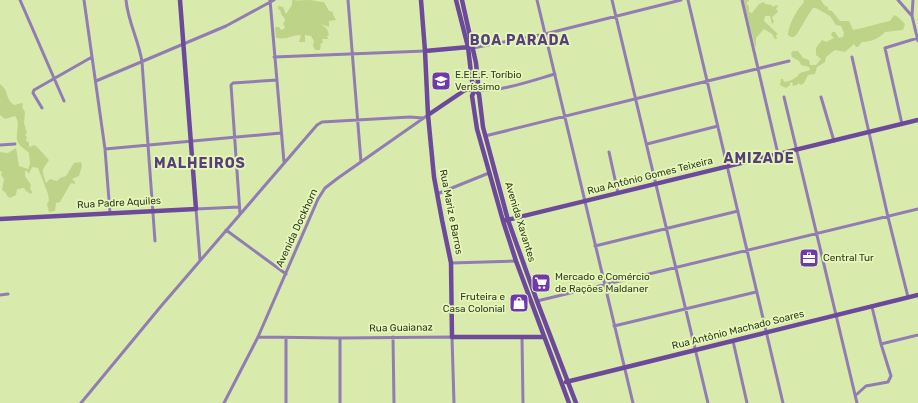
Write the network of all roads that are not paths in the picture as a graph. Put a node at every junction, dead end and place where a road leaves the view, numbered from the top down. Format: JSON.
{"nodes":[{"id":1,"x":20,"y":0,"type":"edge"},
{"id":2,"x":84,"y":0,"type":"edge"},
{"id":3,"x":126,"y":0,"type":"edge"},
{"id":4,"x":180,"y":0,"type":"edge"},
{"id":5,"x":274,"y":0,"type":"edge"},
{"id":6,"x":348,"y":0,"type":"edge"},
{"id":7,"x":421,"y":0,"type":"edge"},
{"id":8,"x":456,"y":0,"type":"edge"},
{"id":9,"x":462,"y":0,"type":"edge"},
{"id":10,"x":536,"y":0,"type":"edge"},
{"id":11,"x":612,"y":0,"type":"edge"},
{"id":12,"x":681,"y":0,"type":"edge"},
{"id":13,"x":688,"y":0,"type":"edge"},
{"id":14,"x":742,"y":0,"type":"edge"},
{"id":15,"x":898,"y":0,"type":"edge"},
{"id":16,"x":913,"y":0,"type":"edge"},
{"id":17,"x":270,"y":1,"type":"edge"},
{"id":18,"x":912,"y":16,"type":"junction"},
{"id":19,"x":616,"y":17,"type":"junction"},
{"id":20,"x":545,"y":34,"type":"junction"},
{"id":21,"x":918,"y":39,"type":"edge"},
{"id":22,"x":183,"y":45,"type":"junction"},
{"id":23,"x":468,"y":47,"type":"junction"},
{"id":24,"x":473,"y":48,"type":"junction"},
{"id":25,"x":425,"y":51,"type":"junction"},
{"id":26,"x":353,"y":54,"type":"junction"},
{"id":27,"x":92,"y":57,"type":"junction"},
{"id":28,"x":274,"y":57,"type":"junction"},
{"id":29,"x":852,"y":57,"type":"dead end"},
{"id":30,"x":789,"y":61,"type":"dead end"},
{"id":31,"x":142,"y":62,"type":"junction"},
{"id":32,"x":758,"y":68,"type":"junction"},
{"id":33,"x":555,"y":74,"type":"junction"},
{"id":34,"x":54,"y":78,"type":"junction"},
{"id":35,"x":277,"y":80,"type":"junction"},
{"id":36,"x":96,"y":81,"type":"junction"},
{"id":37,"x":708,"y":81,"type":"junction"},
{"id":38,"x":475,"y":89,"type":"junction"},
{"id":39,"x":461,"y":92,"type":"junction"},
{"id":40,"x":472,"y":96,"type":"junction"},
{"id":41,"x":784,"y":97,"type":"dead end"},
{"id":42,"x":821,"y":97,"type":"dead end"},
{"id":43,"x":636,"y":99,"type":"junction"},
{"id":44,"x":64,"y":101,"type":"dead end"},
{"id":45,"x":42,"y":108,"type":"dead end"},
{"id":46,"x":428,"y":115,"type":"junction"},
{"id":47,"x":565,"y":116,"type":"junction"},
{"id":48,"x":423,"y":118,"type":"junction"},
{"id":49,"x":358,"y":120,"type":"junction"},
{"id":50,"x":918,"y":120,"type":"edge"},
{"id":51,"x":902,"y":124,"type":"junction"},
{"id":52,"x":718,"y":126,"type":"junction"},
{"id":53,"x":869,"y":132,"type":"junction"},
{"id":54,"x":282,"y":133,"type":"junction"},
{"id":55,"x":485,"y":136,"type":"junction"},
{"id":56,"x":235,"y":137,"type":"junction"},
{"id":57,"x":834,"y":141,"type":"junction"},
{"id":58,"x":190,"y":142,"type":"junction"},
{"id":59,"x":15,"y":144,"type":"dead end"},
{"id":60,"x":647,"y":144,"type":"junction"},
{"id":61,"x":0,"y":145,"type":"edge"},
{"id":62,"x":148,"y":145,"type":"junction"},
{"id":63,"x":105,"y":149,"type":"junction"},
{"id":64,"x":798,"y":150,"type":"junction"},
{"id":65,"x":609,"y":152,"type":"dead end"},
{"id":66,"x":778,"y":154,"type":"junction"},
{"id":67,"x":284,"y":162,"type":"junction"},
{"id":68,"x":361,"y":162,"type":"junction"},
{"id":69,"x":728,"y":166,"type":"junction"},
{"id":70,"x":489,"y":173,"type":"junction"},
{"id":71,"x":656,"y":184,"type":"junction"},
{"id":72,"x":618,"y":193,"type":"junction"},
{"id":73,"x":436,"y":194,"type":"junction"},
{"id":74,"x":585,"y":202,"type":"junction"},
{"id":75,"x":239,"y":207,"type":"junction"},
{"id":76,"x":196,"y":209,"type":"junction"},
{"id":77,"x":153,"y":210,"type":"junction"},
{"id":78,"x":918,"y":210,"type":"edge"},
{"id":79,"x":738,"y":211,"type":"junction"},
{"id":80,"x":110,"y":213,"type":"junction"},
{"id":81,"x":240,"y":214,"type":"junction"},
{"id":82,"x":888,"y":217,"type":"junction"},
{"id":83,"x":0,"y":219,"type":"edge"},
{"id":84,"x":508,"y":220,"type":"junction"},
{"id":85,"x":503,"y":221,"type":"junction"},
{"id":86,"x":667,"y":228,"type":"junction"},
{"id":87,"x":226,"y":230,"type":"junction"},
{"id":88,"x":817,"y":233,"type":"junction"},
{"id":89,"x":155,"y":241,"type":"dead end"},
{"id":90,"x":595,"y":246,"type":"junction"},
{"id":91,"x":747,"y":250,"type":"junction"},
{"id":92,"x":200,"y":260,"type":"junction"},
{"id":93,"x":516,"y":261,"type":"junction"},
{"id":94,"x":451,"y":263,"type":"junction"},
{"id":95,"x":676,"y":267,"type":"junction"},
{"id":96,"x":286,"y":274,"type":"junction"},
{"id":97,"x":604,"y":284,"type":"junction"},
{"id":98,"x":756,"y":292,"type":"junction"},
{"id":99,"x":8,"y":294,"type":"dead end"},
{"id":100,"x":0,"y":295,"type":"edge"},
{"id":101,"x":918,"y":295,"type":"edge"},
{"id":102,"x":908,"y":297,"type":"junction"},
{"id":103,"x":537,"y":301,"type":"junction"},
{"id":104,"x":872,"y":307,"type":"junction"},
{"id":105,"x":685,"y":309,"type":"junction"},
{"id":106,"x":837,"y":315,"type":"junction"},
{"id":107,"x":614,"y":326,"type":"junction"},
{"id":108,"x":767,"y":332,"type":"junction"},
{"id":109,"x":918,"y":335,"type":"edge"},
{"id":110,"x":258,"y":337,"type":"junction"},
{"id":111,"x":393,"y":337,"type":"junction"},
{"id":112,"x":452,"y":337,"type":"junction"},
{"id":113,"x":522,"y":337,"type":"junction"},
{"id":114,"x":544,"y":337,"type":"junction"},
{"id":115,"x":286,"y":338,"type":"junction"},
{"id":116,"x":340,"y":338,"type":"junction"},
{"id":117,"x":733,"y":340,"type":"junction"},
{"id":118,"x":881,"y":344,"type":"junction"},
{"id":119,"x":695,"y":350,"type":"junction"},
{"id":120,"x":625,"y":367,"type":"junction"},
{"id":121,"x":568,"y":382,"type":"junction"},
{"id":122,"x":562,"y":384,"type":"junction"},
{"id":123,"x":856,"y":395,"type":"junction"},
{"id":124,"x":81,"y":403,"type":"edge"},
{"id":125,"x":224,"y":403,"type":"edge"},
{"id":126,"x":286,"y":403,"type":"edge"},
{"id":127,"x":340,"y":403,"type":"edge"},
{"id":128,"x":394,"y":403,"type":"edge"},
{"id":129,"x":454,"y":403,"type":"edge"},
{"id":130,"x":522,"y":403,"type":"edge"},
{"id":131,"x":569,"y":403,"type":"edge"},
{"id":132,"x":576,"y":403,"type":"edge"},
{"id":133,"x":633,"y":403,"type":"edge"},
{"id":134,"x":708,"y":403,"type":"edge"},
{"id":135,"x":747,"y":403,"type":"edge"},
{"id":136,"x":784,"y":403,"type":"edge"},
{"id":137,"x":857,"y":403,"type":"edge"}],
"edges":[{"from":1,"to":34,"type":"street"},
{"from":2,"to":27,"type":"street"},
{"from":3,"to":31,"type":"street"},
{"from":4,"to":22,"type":"street"},
{"from":5,"to":17,"type":"street"},
{"from":6,"to":26,"type":"street"},
{"from":7,"to":25,"type":"street","name":"Rua Mariz e Barros"},
{"from":8,"to":23,"type":"street","name":"Avenida Xavantes"},
{"from":9,"to":24,"type":"street","name":"Avenida Xavantes"},
{"from":10,"to":20,"type":"street"},
{"from":11,"to":19,"type":"street"},
{"from":12,"to":19,"type":"street"},
{"from":13,"to":37,"type":"street"},
{"from":14,"to":32,"type":"street"},
{"from":15,"to":18,"type":"street"},
{"from":16,"to":18,"type":"street"},
{"from":17,"to":22,"type":"street"},
{"from":17,"to":28,"type":"street"},
{"from":18,"to":21,"type":"street"},
{"from":19,"to":20,"type":"street"},
{"from":19,"to":43,"type":"street"},
{"from":20,"to":24,"type":"street"},
{"from":20,"to":33,"type":"street"},
{"from":21,"to":51,"type":"street"},
{"from":22,"to":31,"type":"street"},
{"from":22,"to":58,"type":"street"},
{"from":23,"to":24,"type":"street"},
{"from":23,"to":25,"type":"street"},
{"from":23,"to":38,"type":"street","name":"Avenida Xavantes"},
{"from":24,"to":38,"type":"street","name":"Avenida Xavantes"},
{"from":25,"to":26,"type":"street"},
{"from":25,"to":46,"type":"street","name":"Rua Mariz e Barros"},
{"from":26,"to":28,"type":"street"},
{"from":26,"to":49,"type":"street"},
{"from":27,"to":34,"type":"street"},
{"from":27,"to":36,"type":"street"},
{"from":28,"to":35,"type":"street"},
{"from":29,"to":53,"type":"street"},
{"from":30,"to":32,"type":"street"},
{"from":31,"to":36,"type":"street"},
{"from":31,"to":62,"type":"street"},
{"from":32,"to":37,"type":"street"},
{"from":32,"to":66,"type":"street"},
{"from":33,"to":38,"type":"street"},
{"from":33,"to":47,"type":"street"},
{"from":34,"to":44,"type":"street"},
{"from":34,"to":45,"type":"street"},
{"from":35,"to":54,"type":"street"},
{"from":35,"to":56,"type":"street"},
{"from":36,"to":63,"type":"street"},
{"from":37,"to":43,"type":"street"},
{"from":37,"to":52,"type":"street"},
{"from":38,"to":39,"type":"street","name":"Avenida Dockhorn"},
{"from":38,"to":40,"type":"street","name":"Avenida Xavantes"},
{"from":38,"to":55,"type":"street","name":"Avenida Xavantes"},
{"from":39,"to":40,"type":"street"},
{"from":39,"to":46,"type":"street","name":"Avenida Dockhorn"},
{"from":40,"to":70,"type":"street","name":"Avenida Xavantes"},
{"from":41,"to":64,"type":"street"},
{"from":42,"to":57,"type":"street"},
{"from":43,"to":47,"type":"street"},
{"from":43,"to":60,"type":"street"},
{"from":46,"to":48,"type":"street","name":"Avenida Dockhorn"},
{"from":46,"to":73,"type":"street","name":"Rua Mariz e Barros"},
{"from":47,"to":55,"type":"street"},
{"from":47,"to":74,"type":"street"},
{"from":48,"to":49,"type":"street"},
{"from":48,"to":68,"type":"street","name":"Avenida Dockhorn"},
{"from":49,"to":67,"type":"street"},
{"from":49,"to":68,"type":"street"},
{"from":50,"to":51,"type":"street","name":"Rua Antônio Gomes Teixeira"},
{"from":51,"to":53,"type":"street","name":"Rua Antônio Gomes Teixeira"},
{"from":52,"to":60,"type":"street"},
{"from":52,"to":69,"type":"street"},
{"from":53,"to":57,"type":"street","name":"Rua Antônio Gomes Teixeira"},
{"from":53,"to":82,"type":"street"},
{"from":54,"to":56,"type":"street"},
{"from":54,"to":67,"type":"street"},
{"from":55,"to":84,"type":"street","name":"Avenida Xavantes"},
{"from":56,"to":58,"type":"street"},
{"from":56,"to":75,"type":"street"},
{"from":57,"to":64,"type":"street","name":"Rua Antônio Gomes Teixeira"},
{"from":58,"to":62,"type":"street"},
{"from":58,"to":76,"type":"street"},
{"from":59,"to":61,"type":"street"},
{"from":60,"to":71,"type":"street"},
{"from":62,"to":63,"type":"street"},
{"from":62,"to":77,"type":"street"},
{"from":63,"to":80,"type":"street"},
{"from":64,"to":66,"type":"street","name":"Rua Antônio Gomes Teixeira"},
{"from":64,"to":88,"type":"street"},
{"from":65,"to":72,"type":"street"},
{"from":66,"to":69,"type":"street","name":"Rua Antônio Gomes Teixeira"},
{"from":67,"to":81,"type":"street"},
{"from":68,"to":96,"type":"street","name":"Avenida Dockhorn"},
{"from":69,"to":71,"type":"street","name":"Rua Antônio Gomes Teixeira"},
{"from":69,"to":79,"type":"street"},
{"from":70,"to":73,"type":"street"},
{"from":70,"to":85,"type":"street","name":"Avenida Xavantes"},
{"from":71,"to":72,"type":"street","name":"Rua Antônio Gomes Teixeira"},
{"from":71,"to":86,"type":"street"},
{"from":72,"to":74,"type":"street","name":"Rua Antônio Gomes Teixeira"},
{"from":73,"to":94,"type":"street","name":"Rua Mariz e Barros"},
{"from":74,"to":84,"type":"street","name":"Rua Antônio Gomes Teixeira"},
{"from":74,"to":90,"type":"street"},
{"from":75,"to":76,"type":"street","name":"Rua Padre Aquiles"},
{"from":75,"to":81,"type":"street"},
{"from":76,"to":77,"type":"street","name":"Rua Padre Aquiles"},
{"from":76,"to":92,"type":"street"},
{"from":77,"to":80,"type":"street","name":"Rua Padre Aquiles"},
{"from":77,"to":89,"type":"street"},
{"from":78,"to":82,"type":"street"},
{"from":79,"to":86,"type":"street"},
{"from":79,"to":91,"type":"street"},
{"from":80,"to":83,"type":"street","name":"Rua Padre Aquiles"},
{"from":81,"to":87,"type":"street"},
{"from":82,"to":88,"type":"street"},
{"from":82,"to":102,"type":"street"},
{"from":84,"to":85,"type":"street","name":"Rua Antônio Gomes Teixeira"},
{"from":84,"to":103,"type":"street","name":"Avenida Xavantes"},
{"from":85,"to":93,"type":"street","name":"Avenida Xavantes"},
{"from":86,"to":90,"type":"street"},
{"from":86,"to":95,"type":"street"},
{"from":87,"to":92,"type":"street"},
{"from":87,"to":96,"type":"street"},
{"from":88,"to":91,"type":"street"},
{"from":88,"to":106,"type":"street"},
{"from":90,"to":97,"type":"street"},
{"from":91,"to":95,"type":"street"},
{"from":91,"to":98,"type":"street"},
{"from":92,"to":124,"type":"street"},
{"from":93,"to":94,"type":"street"},
{"from":93,"to":114,"type":"street","name":"Avenida Xavantes"},
{"from":94,"to":112,"type":"street","name":"Rua Mariz e Barros"},
{"from":95,"to":97,"type":"street"},
{"from":95,"to":105,"type":"street"},
{"from":96,"to":110,"type":"street","name":"Avenida Dockhorn"},
{"from":97,"to":103,"type":"street"},
{"from":97,"to":107,"type":"street"},
{"from":98,"to":105,"type":"street"},
{"from":98,"to":108,"type":"street"},
{"from":99,"to":100,"type":"street"},
{"from":101,"to":102,"type":"street","name":"Rua Antônio Machado Soares"},
{"from":102,"to":104,"type":"street","name":"Rua Antônio Machado Soares"},
{"from":103,"to":121,"type":"street","name":"Avenida Xavantes"},
{"from":104,"to":106,"type":"street","name":"Rua Antônio Machado Soares"},
{"from":104,"to":118,"type":"street"},
{"from":105,"to":107,"type":"street"},
{"from":105,"to":119,"type":"street"},
{"from":106,"to":108,"type":"street","name":"Rua Antônio Machado Soares"},
{"from":106,"to":123,"type":"street"},
{"from":107,"to":120,"type":"street"},
{"from":108,"to":117,"type":"street","name":"Rua Antônio Machado Soares"},
{"from":108,"to":136,"type":"street"},
{"from":109,"to":118,"type":"street"},
{"from":110,"to":115,"type":"street","name":"Rua Guaianaz"},
{"from":110,"to":125,"type":"street","name":"Avenida Dockhorn"},
{"from":111,"to":112,"type":"street","name":"Rua Guaianaz"},
{"from":111,"to":116,"type":"street","name":"Rua Guaianaz"},
{"from":111,"to":128,"type":"street"},
{"from":112,"to":113,"type":"street","name":"Rua Guaianaz"},
{"from":112,"to":129,"type":"street","name":"Rua Mariz e Barros"},
{"from":113,"to":114,"type":"street","name":"Rua Guaianaz"},
{"from":113,"to":130,"type":"street"},
{"from":114,"to":122,"type":"street","name":"Avenida Xavantes"},
{"from":115,"to":116,"type":"street","name":"Rua Guaianaz"},
{"from":115,"to":126,"type":"street"},
{"from":116,"to":127,"type":"street"},
{"from":117,"to":119,"type":"street","name":"Rua Antônio Machado Soares"},
{"from":117,"to":135,"type":"street"},
{"from":118,"to":123,"type":"street"},
{"from":119,"to":120,"type":"street","name":"Rua Antônio Machado Soares"},
{"from":119,"to":134,"type":"street"},
{"from":120,"to":121,"type":"street","name":"Rua Antônio Machado Soares"},
{"from":120,"to":133,"type":"street"},
{"from":121,"to":122,"type":"street","name":"Rua Antônio Machado Soares"},
{"from":121,"to":132,"type":"street","name":"Avenida Xavantes"},
{"from":122,"to":131,"type":"street","name":"Avenida Xavantes"},
{"from":123,"to":137,"type":"street"}]}
